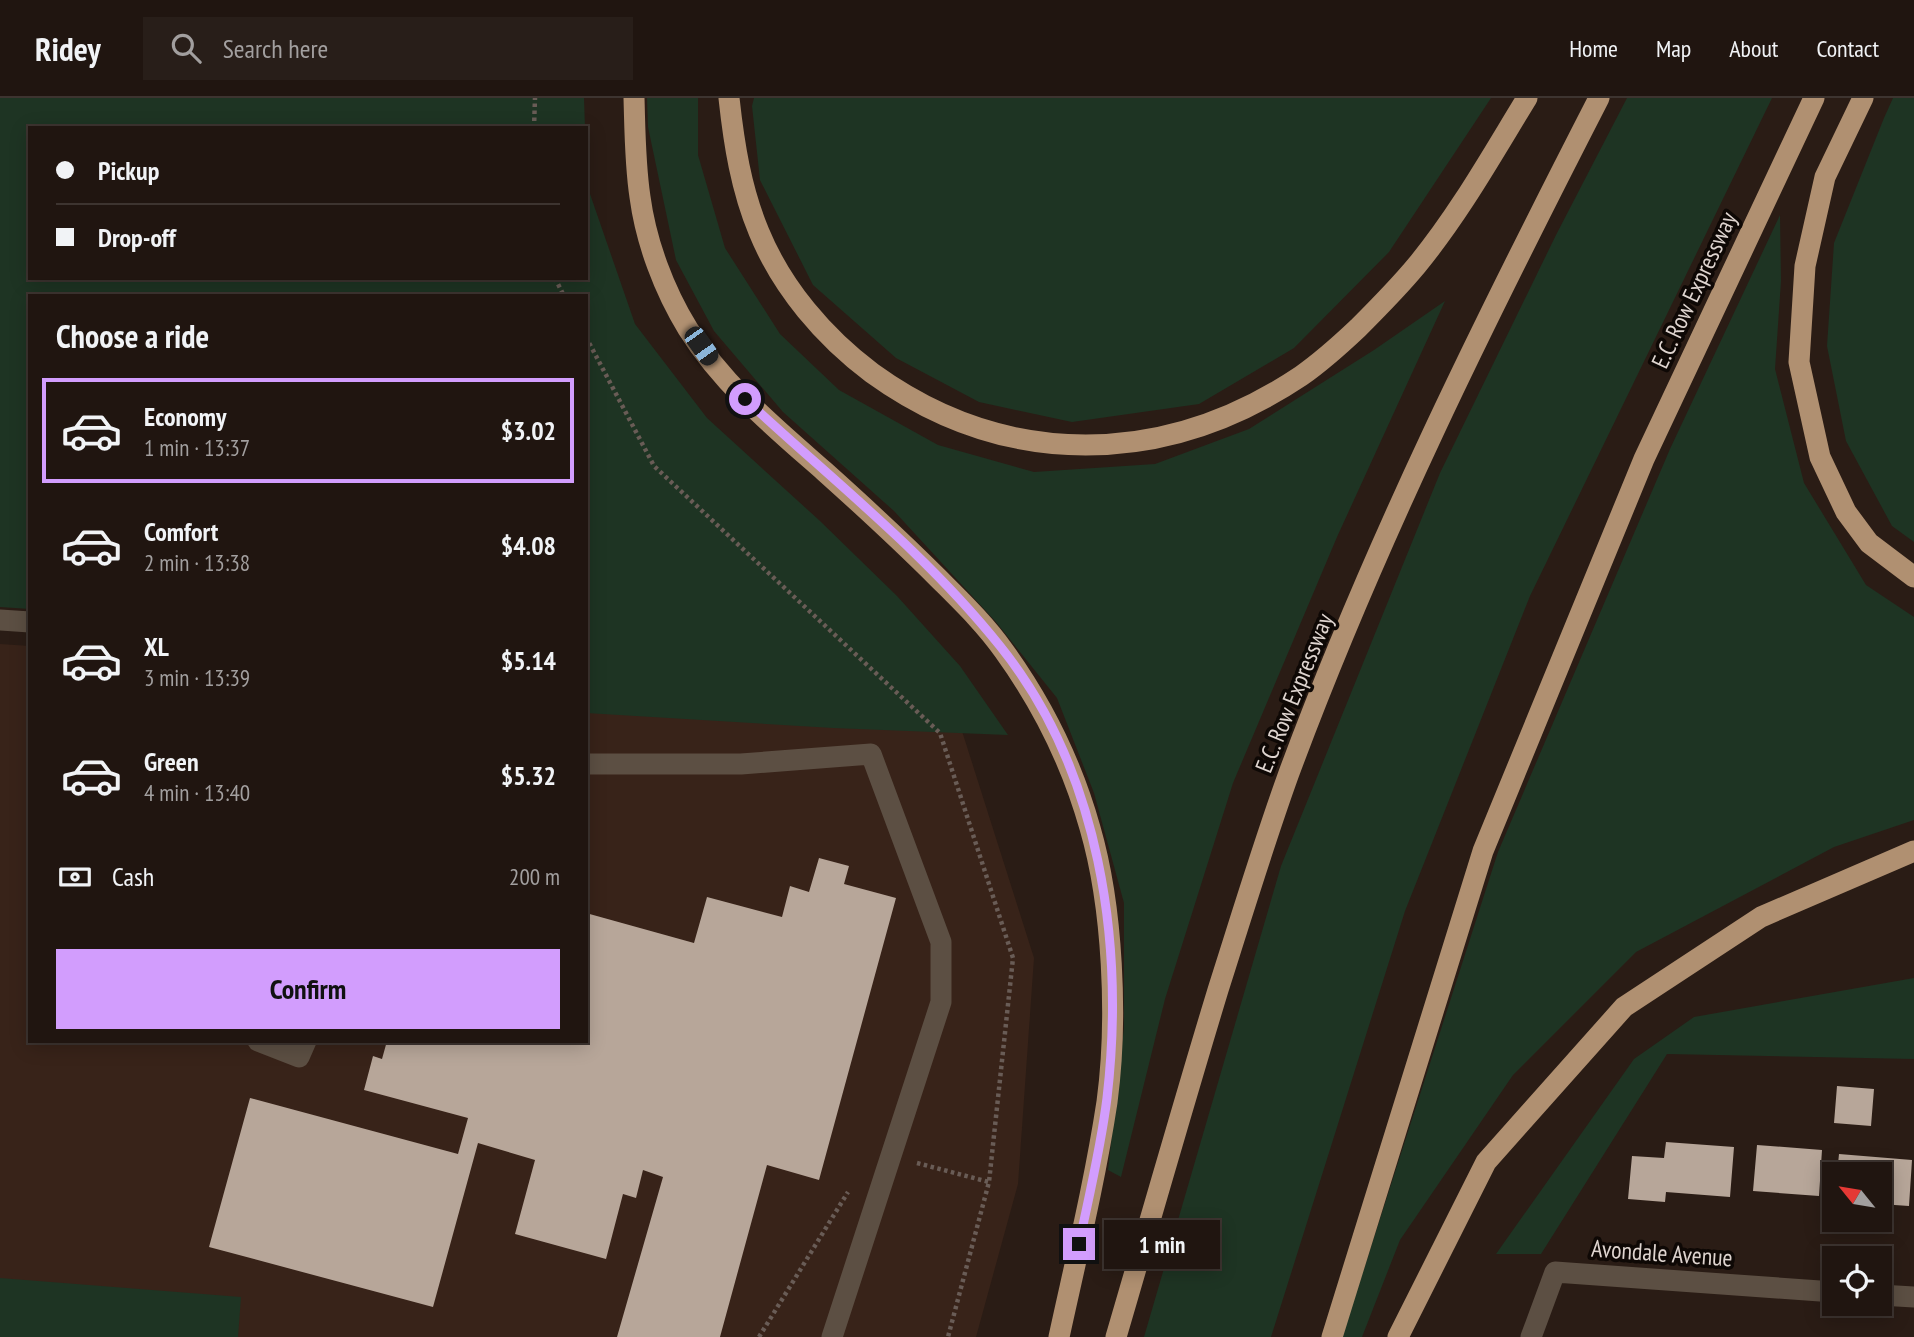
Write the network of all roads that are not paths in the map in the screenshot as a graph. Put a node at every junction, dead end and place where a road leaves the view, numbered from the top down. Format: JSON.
{"nodes":[{"id":1,"x":634,"y":98,"type":"edge"},
{"id":2,"x":729,"y":98,"type":"edge"},
{"id":3,"x":1527,"y":98,"type":"edge"},
{"id":4,"x":1599,"y":98,"type":"edge"},
{"id":5,"x":1814,"y":98,"type":"edge"},
{"id":6,"x":1863,"y":98,"type":"edge"},
{"id":7,"x":1914,"y":577,"type":"edge"},
{"id":8,"x":0,"y":620,"type":"edge"},
{"id":9,"x":28,"y":622,"type":"edge"},
{"id":10,"x":588,"y":764,"type":"edge"},
{"id":11,"x":1914,"y":851,"type":"edge"},
{"id":12,"x":263,"y":1043,"type":"edge"},
{"id":13,"x":305,"y":1043,"type":"edge"},
{"id":14,"x":1822,"y":1291,"type":"edge"},
{"id":15,"x":1892,"y":1296,"type":"edge"},
{"id":16,"x":1914,"y":1297,"type":"edge"},
{"id":17,"x":832,"y":1337,"type":"edge"},
{"id":18,"x":1059,"y":1337,"type":"edge"},
{"id":19,"x":1116,"y":1337,"type":"edge"},
{"id":20,"x":1332,"y":1337,"type":"edge"},
{"id":21,"x":1398,"y":1337,"type":"edge"},
{"id":22,"x":1531,"y":1337,"type":"edge"}],
"edges":[{"from":1,"to":18,"type":"highway"},
{"from":2,"to":3,"type":"highway"},
{"from":4,"to":19,"type":"highway","name":"E.C. Row Expressway"},
{"from":5,"to":20,"type":"highway","name":"E.C. Row Expressway"},
{"from":6,"to":7,"type":"highway"},
{"from":8,"to":9,"type":"street"},
{"from":10,"to":17,"type":"street"},
{"from":11,"to":21,"type":"highway"},
{"from":12,"to":13,"type":"street"},
{"from":14,"to":22,"type":"street","name":"Avondale Avenue"},
{"from":15,"to":16,"type":"street"}]}
